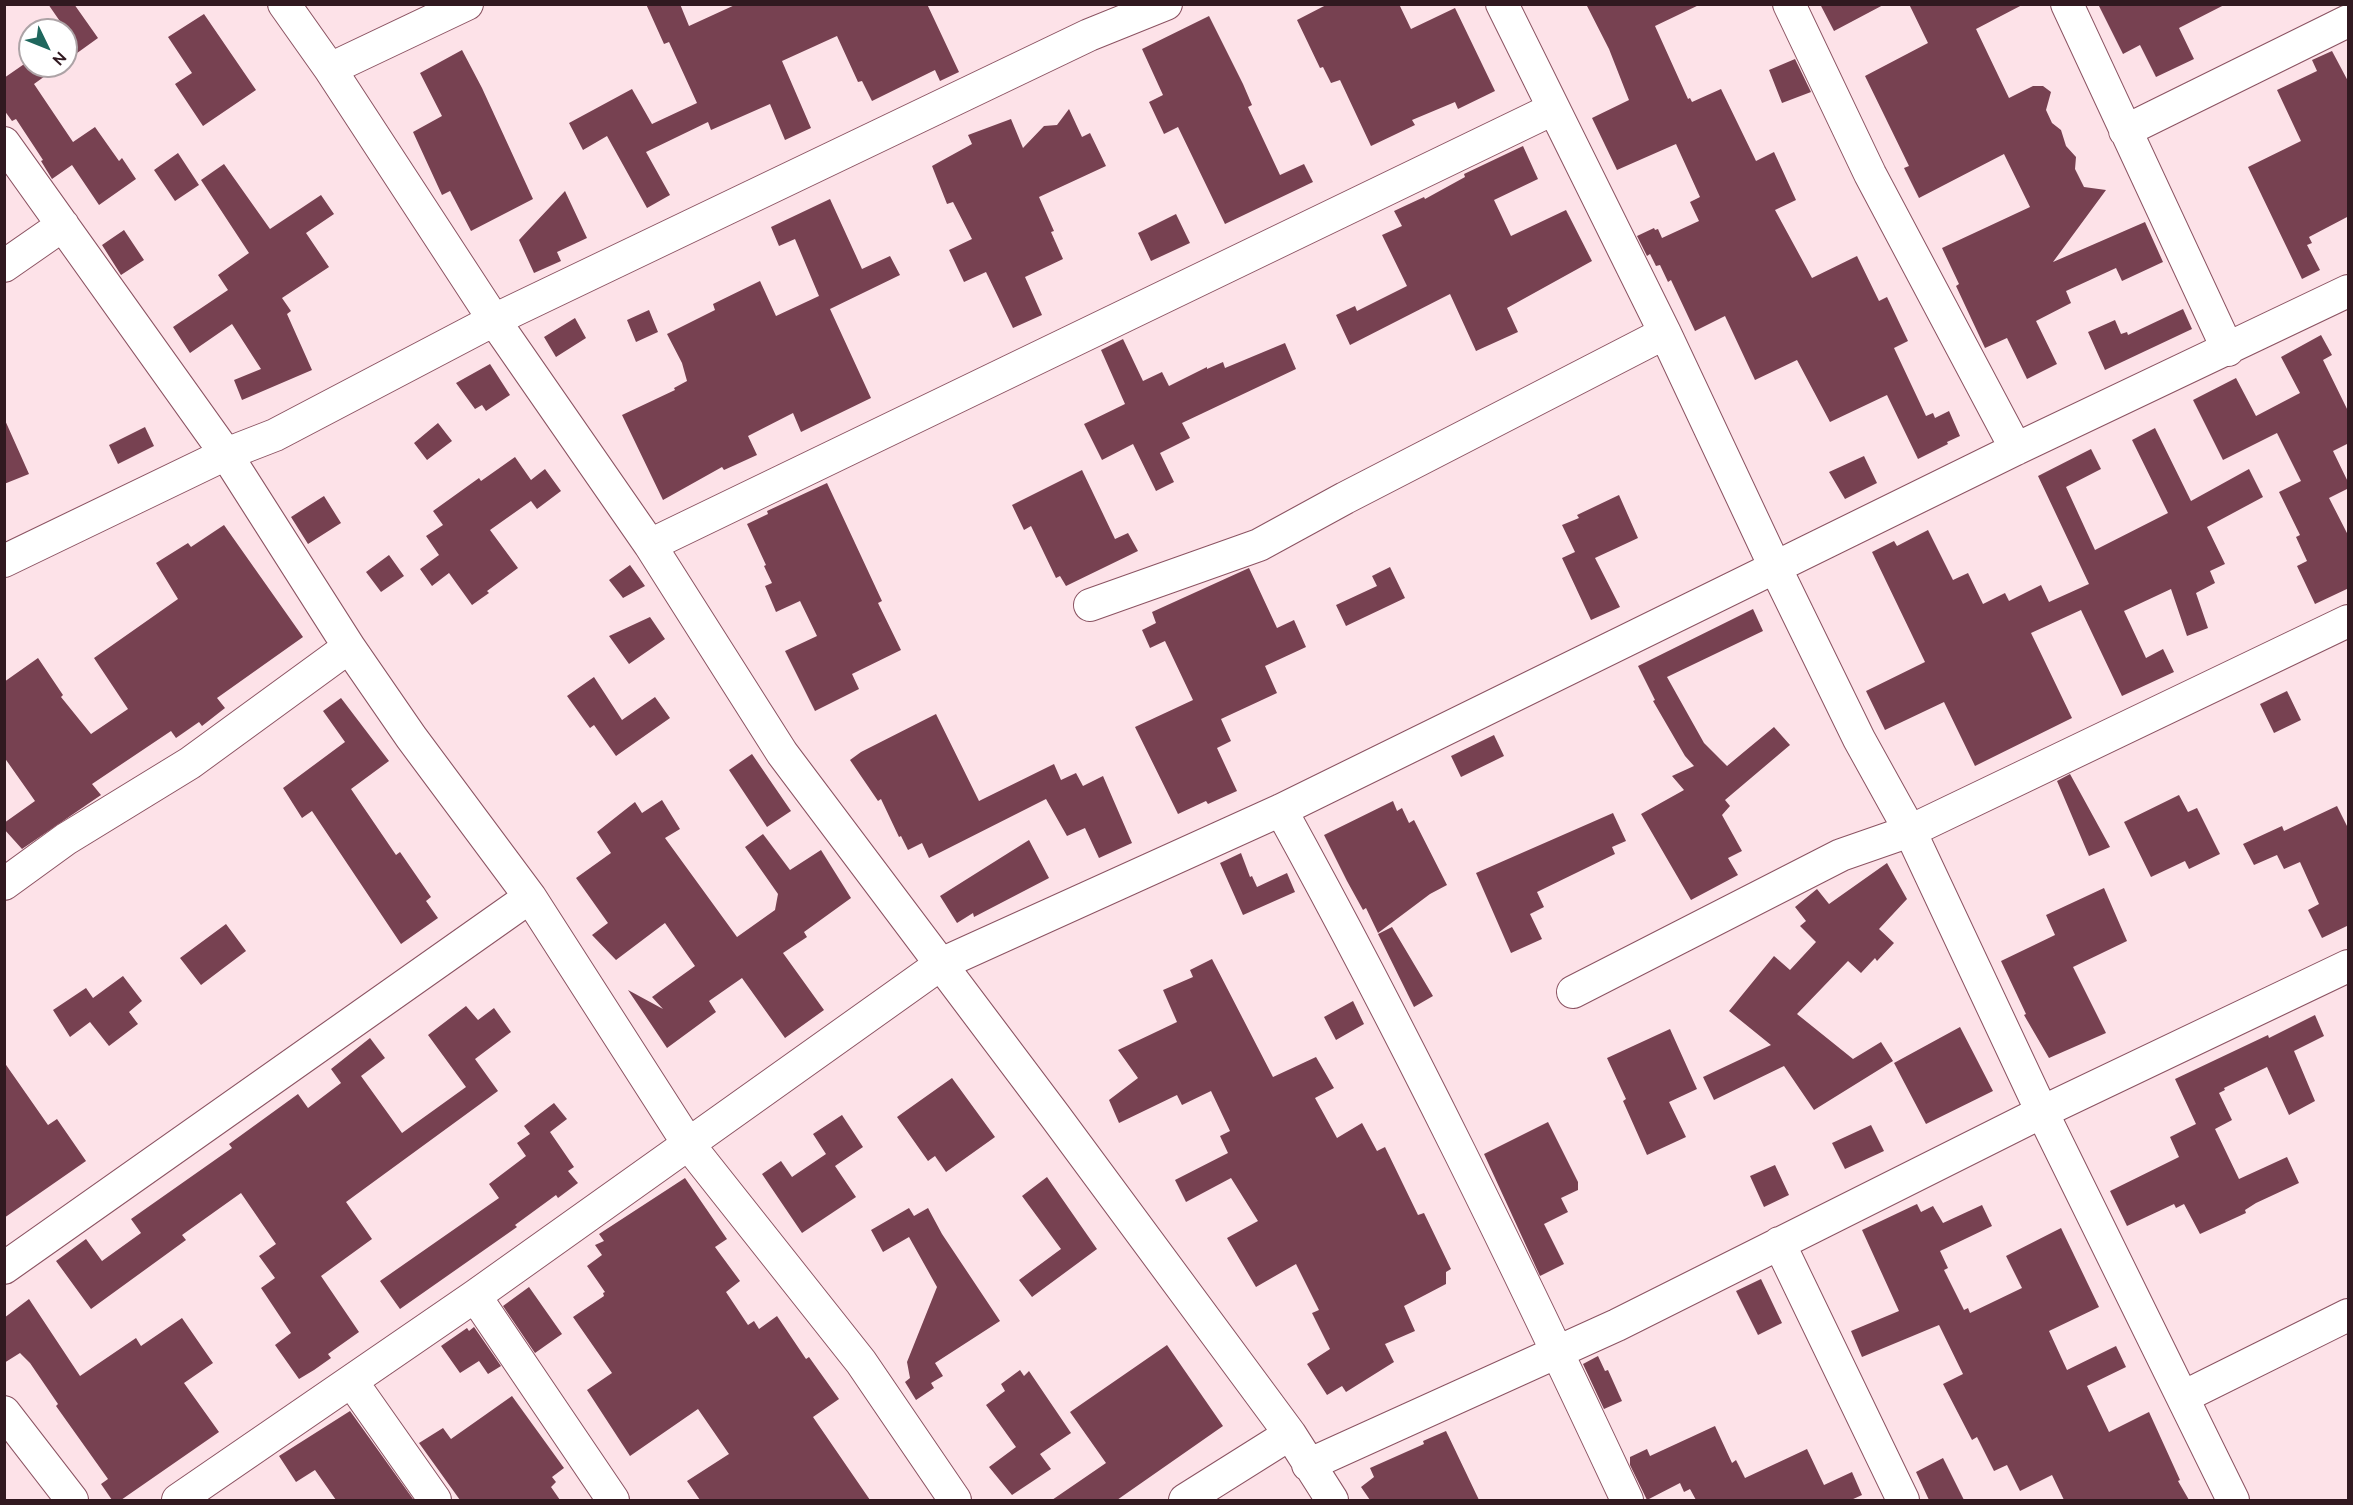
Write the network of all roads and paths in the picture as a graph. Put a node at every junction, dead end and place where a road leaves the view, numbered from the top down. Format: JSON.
{"nodes":[{"id":1,"x":284,"y":4,"type":"edge"},
{"id":2,"x":467,"y":4,"type":"edge"},
{"id":3,"x":1166,"y":4,"type":"edge"},
{"id":4,"x":1502,"y":4,"type":"edge"},
{"id":5,"x":1789,"y":4,"type":"edge"},
{"id":6,"x":2067,"y":4,"type":"edge"},
{"id":7,"x":2349,"y":21,"type":"edge"},
{"id":8,"x":330,"y":69,"type":"junction"},
{"id":9,"x":1553,"y":109,"type":"junction"},
{"id":10,"x":2125,"y":131,"type":"junction"},
{"id":11,"x":4,"y":143,"type":"edge"},
{"id":12,"x":63,"y":225,"type":"junction"},
{"id":13,"x":4,"y":267,"type":"edge"},
{"id":14,"x":2345,"y":301,"type":"edge"},
{"id":15,"x":494,"y":320,"type":"junction"},
{"id":16,"x":1665,"y":333,"type":"junction"},
{"id":17,"x":2228,"y":350,"type":"junction"},
{"id":18,"x":2016,"y":449,"type":"junction"},
{"id":19,"x":226,"y":454,"type":"junction"},
{"id":20,"x":650,"y":545,"type":"junction"},
{"id":21,"x":4,"y":561,"type":"edge"},
{"id":22,"x":1775,"y":567,"type":"junction"},
{"id":23,"x":1090,"y":605,"type":"dead end"},
{"id":24,"x":2349,"y":621,"type":"edge"},
{"id":25,"x":349,"y":646,"type":"junction"},
{"id":26,"x":1281,"y":810,"type":"junction"},
{"id":27,"x":1910,"y":831,"type":"junction"},
{"id":28,"x":4,"y":884,"type":"edge"},
{"id":29,"x":530,"y":897,"type":"junction"},
{"id":30,"x":941,"y":964,"type":"junction"},
{"id":31,"x":2349,"y":966,"type":"edge"},
{"id":32,"x":1573,"y":992,"type":"dead end"},
{"id":33,"x":2042,"y":1112,"type":"junction"},
{"id":34,"x":689,"y":1145,"type":"junction"},
{"id":35,"x":1779,"y":1243,"type":"junction"},
{"id":36,"x":4,"y":1268,"type":"edge"},
{"id":37,"x":475,"y":1296,"type":"junction"},
{"id":38,"x":2349,"y":1315,"type":"edge"},
{"id":39,"x":1557,"y":1351,"type":"junction"},
{"id":40,"x":352,"y":1382,"type":"junction"},
{"id":41,"x":2183,"y":1397,"type":"junction"},
{"id":42,"x":4,"y":1412,"type":"edge"},
{"id":43,"x":1290,"y":1434,"type":"junction"},
{"id":44,"x":1308,"y":1465,"type":"junction"},
{"id":45,"x":72,"y":1500,"type":"edge"},
{"id":46,"x":178,"y":1500,"type":"edge"},
{"id":47,"x":435,"y":1500,"type":"edge"},
{"id":48,"x":613,"y":1500,"type":"edge"},
{"id":49,"x":955,"y":1500,"type":"edge"},
{"id":50,"x":1185,"y":1500,"type":"edge"},
{"id":51,"x":1332,"y":1500,"type":"edge"},
{"id":52,"x":1627,"y":1500,"type":"edge"},
{"id":53,"x":1903,"y":1500,"type":"edge"},
{"id":54,"x":2233,"y":1500,"type":"edge"}],
"edges":[{"from":1,"to":8,"type":"street"},
{"from":2,"to":8,"type":"street"},
{"from":3,"to":15,"type":"street"},
{"from":4,"to":9,"type":"street"},
{"from":5,"to":18,"type":"street"},
{"from":6,"to":10,"type":"street"},
{"from":7,"to":10,"type":"street"},
{"from":8,"to":15,"type":"street"},
{"from":9,"to":16,"type":"street"},
{"from":9,"to":20,"type":"street"},
{"from":10,"to":17,"type":"street"},
{"from":11,"to":12,"type":"street"},
{"from":12,"to":13,"type":"street"},
{"from":12,"to":19,"type":"street"},
{"from":14,"to":17,"type":"street"},
{"from":15,"to":19,"type":"street"},
{"from":15,"to":20,"type":"street"},
{"from":16,"to":22,"type":"street"},
{"from":16,"to":23,"type":"street"},
{"from":17,"to":18,"type":"street"},
{"from":18,"to":22,"type":"street"},
{"from":19,"to":21,"type":"street"},
{"from":19,"to":25,"type":"street"},
{"from":20,"to":30,"type":"street"},
{"from":22,"to":26,"type":"street"},
{"from":22,"to":27,"type":"street"},
{"from":24,"to":27,"type":"street"},
{"from":25,"to":28,"type":"street"},
{"from":25,"to":29,"type":"street"},
{"from":26,"to":30,"type":"street"},
{"from":26,"to":39,"type":"street"},
{"from":27,"to":32,"type":"street"},
{"from":27,"to":33,"type":"street"},
{"from":29,"to":34,"type":"street"},
{"from":29,"to":36,"type":"street"},
{"from":30,"to":34,"type":"street"},
{"from":30,"to":43,"type":"street"},
{"from":31,"to":33,"type":"street"},
{"from":33,"to":35,"type":"street"},
{"from":33,"to":41,"type":"street"},
{"from":34,"to":37,"type":"street"},
{"from":34,"to":49,"type":"street"},
{"from":35,"to":39,"type":"street"},
{"from":35,"to":53,"type":"street"},
{"from":37,"to":40,"type":"street"},
{"from":37,"to":48,"type":"street"},
{"from":38,"to":41,"type":"street"},
{"from":39,"to":44,"type":"street"},
{"from":39,"to":52,"type":"street"},
{"from":40,"to":46,"type":"street"},
{"from":40,"to":47,"type":"street"},
{"from":41,"to":54,"type":"street"},
{"from":42,"to":45,"type":"street"},
{"from":43,"to":44,"type":"street"},
{"from":43,"to":50,"type":"street"},
{"from":44,"to":51,"type":"street"}]}
